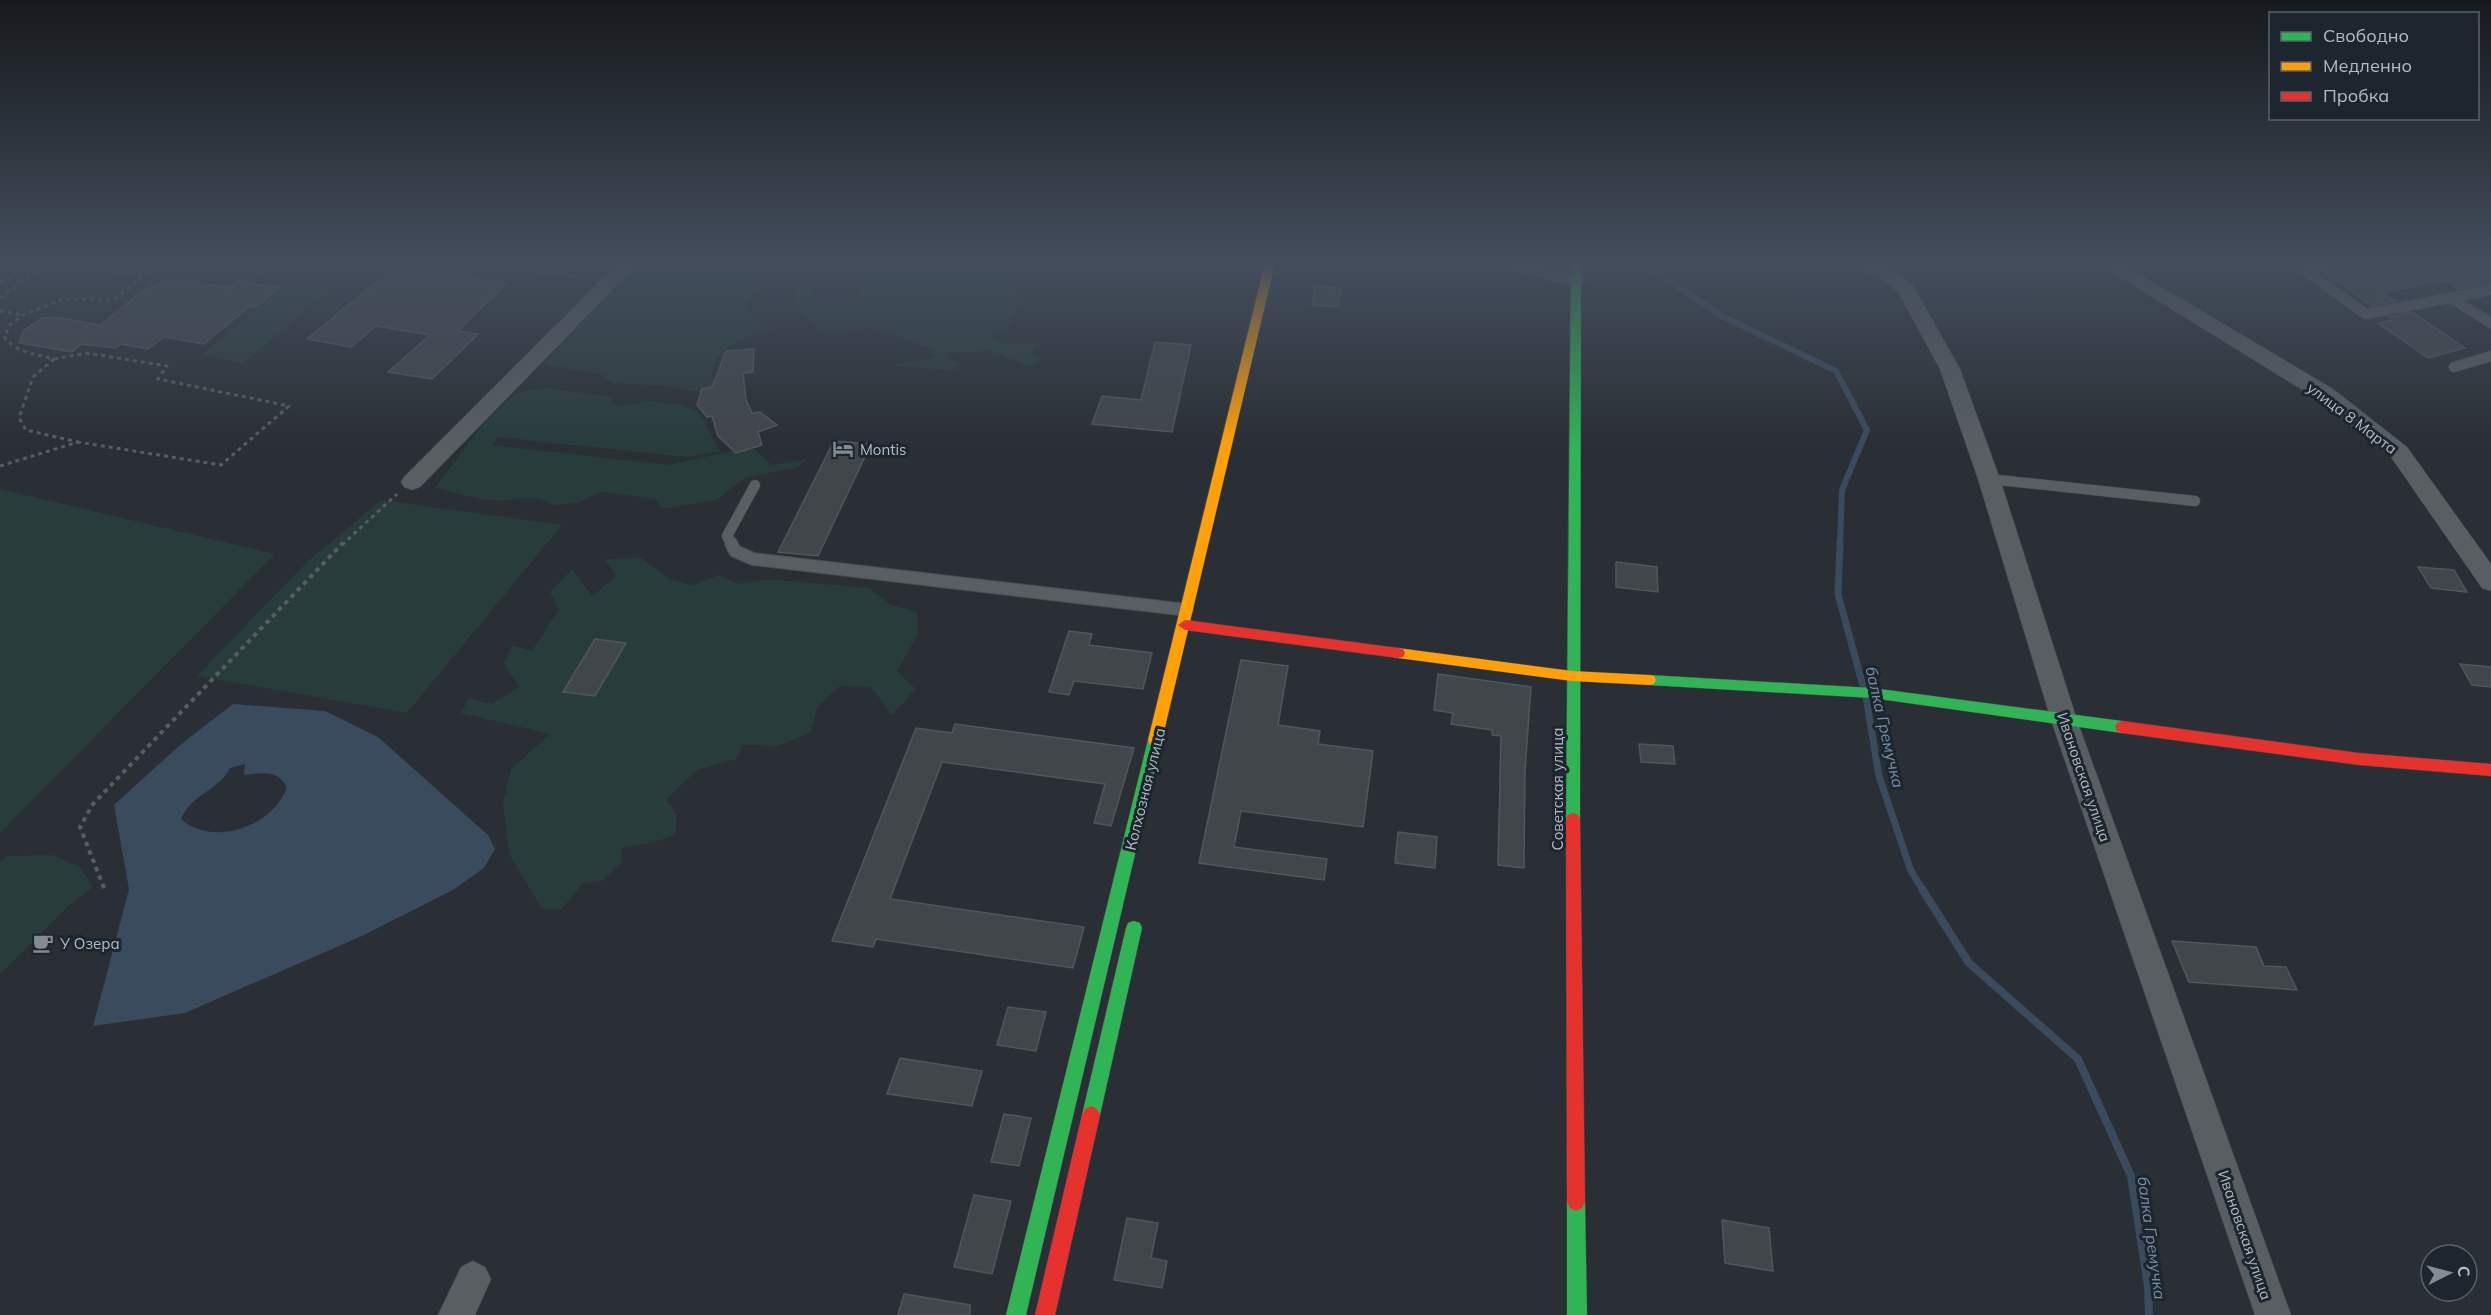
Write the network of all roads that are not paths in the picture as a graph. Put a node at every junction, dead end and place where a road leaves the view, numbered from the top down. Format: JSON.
{"nodes":[{"id":1,"x":567,"y":324,"type":"edge"},
{"id":2,"x":1255,"y":324,"type":"edge"},
{"id":3,"x":1575,"y":324,"type":"edge"},
{"id":4,"x":1925,"y":324,"type":"edge"},
{"id":5,"x":2209,"y":324,"type":"edge"},
{"id":6,"x":2491,"y":356,"type":"edge"},
{"id":7,"x":2454,"y":367,"type":"dead end"},
{"id":8,"x":1989,"y":479,"type":"junction"},
{"id":9,"x":412,"y":482,"type":"road end"},
{"id":10,"x":754,"y":485,"type":"dead end"},
{"id":11,"x":2195,"y":501,"type":"dead end"},
{"id":12,"x":2491,"y":582,"type":"edge"},
{"id":13,"x":1186,"y":617,"type":"junction"},
{"id":14,"x":1572,"y":676,"type":"junction"},
{"id":15,"x":2064,"y":720,"type":"junction"},
{"id":16,"x":2491,"y":770,"type":"edge"},
{"id":17,"x":1136,"y":918,"type":"dead end"},
{"id":18,"x":473,"y":1279,"type":"dead end"},
{"id":19,"x":456,"y":1315,"type":"edge"},
{"id":20,"x":1016,"y":1315,"type":"edge"},
{"id":21,"x":1045,"y":1315,"type":"edge"},
{"id":22,"x":1577,"y":1315,"type":"edge"},
{"id":23,"x":2273,"y":1315,"type":"edge"}],
"edges":[{"from":1,"to":9,"type":"street"},
{"from":2,"to":13,"type":"street","name":"Колхозная улица"},
{"from":3,"to":14,"type":"street","name":"Советская улица"},
{"from":4,"to":8,"type":"street","name":"Ивановская улица"},
{"from":5,"to":12,"type":"street","name":"улица 8 Марта"},
{"from":6,"to":7,"type":"lane"},
{"from":8,"to":11,"type":"lane"},
{"from":8,"to":15,"type":"street","name":"Ивановская улица"},
{"from":10,"to":13,"type":"lane"},
{"from":13,"to":14,"type":"street"},
{"from":13,"to":20,"type":"street","name":"Колхозная улица"},
{"from":14,"to":15,"type":"street"},
{"from":14,"to":22,"type":"street","name":"Советская улица"},
{"from":15,"to":16,"type":"street"},
{"from":15,"to":23,"type":"street","name":"Ивановская улица"},
{"from":17,"to":21,"type":"street"},
{"from":18,"to":19,"type":"street"}]}
